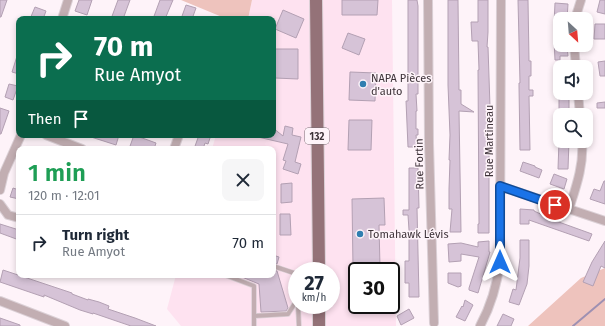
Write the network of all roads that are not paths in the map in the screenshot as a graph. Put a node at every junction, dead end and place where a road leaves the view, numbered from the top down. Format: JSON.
{"nodes":[{"id":1,"x":68,"y":0,"type":"edge"},
{"id":2,"x":316,"y":0,"type":"edge"},
{"id":3,"x":428,"y":0,"type":"edge"},
{"id":4,"x":501,"y":0,"type":"edge"},
{"id":5,"x":581,"y":0,"type":"edge"},
{"id":6,"x":577,"y":12,"type":"edge"},
{"id":7,"x":63,"y":16,"type":"edge"},
{"id":8,"x":19,"y":138,"type":"edge"},
{"id":9,"x":54,"y":138,"type":"edge"},
{"id":10,"x":74,"y":146,"type":"edge"},
{"id":11,"x":583,"y":148,"type":"edge"},
{"id":12,"x":2,"y":172,"type":"edge"},
{"id":13,"x":500,"y":186,"type":"junction"},
{"id":14,"x":0,"y":190,"type":"edge"},
{"id":15,"x":0,"y":204,"type":"edge"},
{"id":16,"x":569,"y":209,"type":"junction"},
{"id":17,"x":16,"y":217,"type":"edge"},
{"id":18,"x":605,"y":221,"type":"edge"},
{"id":19,"x":319,"y":262,"type":"edge"},
{"id":20,"x":276,"y":267,"type":"edge"},
{"id":21,"x":288,"y":271,"type":"edge"},
{"id":22,"x":233,"y":278,"type":"edge"},
{"id":23,"x":0,"y":301,"type":"edge"},
{"id":24,"x":288,"y":314,"type":"edge"},
{"id":25,"x":298,"y":314,"type":"edge"},
{"id":26,"x":319,"y":314,"type":"edge"},
{"id":27,"x":254,"y":316,"type":"junction"},
{"id":28,"x":434,"y":325,"type":"edge"},
{"id":29,"x":65,"y":326,"type":"edge"},
{"id":30,"x":254,"y":326,"type":"edge"},
{"id":31,"x":298,"y":326,"type":"edge"},
{"id":32,"x":319,"y":326,"type":"edge"},
{"id":33,"x":480,"y":326,"type":"edge"}],
"edges":[{"from":1,"to":7,"type":"street"},
{"from":2,"to":19,"type":"main road","number":"132"},
{"from":3,"to":28,"type":"street","name":"Rue Fortin"},
{"from":4,"to":13,"type":"street","name":"Rue Martineau"},
{"from":5,"to":6,"type":"street"},
{"from":8,"to":12,"type":"street"},
{"from":9,"to":10,"type":"street"},
{"from":11,"to":16,"type":"street"},
{"from":12,"to":14,"type":"street"},
{"from":13,"to":16,"type":"street"},
{"from":13,"to":33,"type":"street","name":"Rue Martineau"},
{"from":15,"to":17,"type":"street"},
{"from":16,"to":18,"type":"street"},
{"from":20,"to":21,"type":"lane"},
{"from":22,"to":27,"type":"lane"},
{"from":23,"to":29,"type":"street"},
{"from":24,"to":27,"type":"lane"},
{"from":25,"to":31,"type":"lane"},
{"from":26,"to":32,"type":"main road"},
{"from":27,"to":30,"type":"lane"}]}
